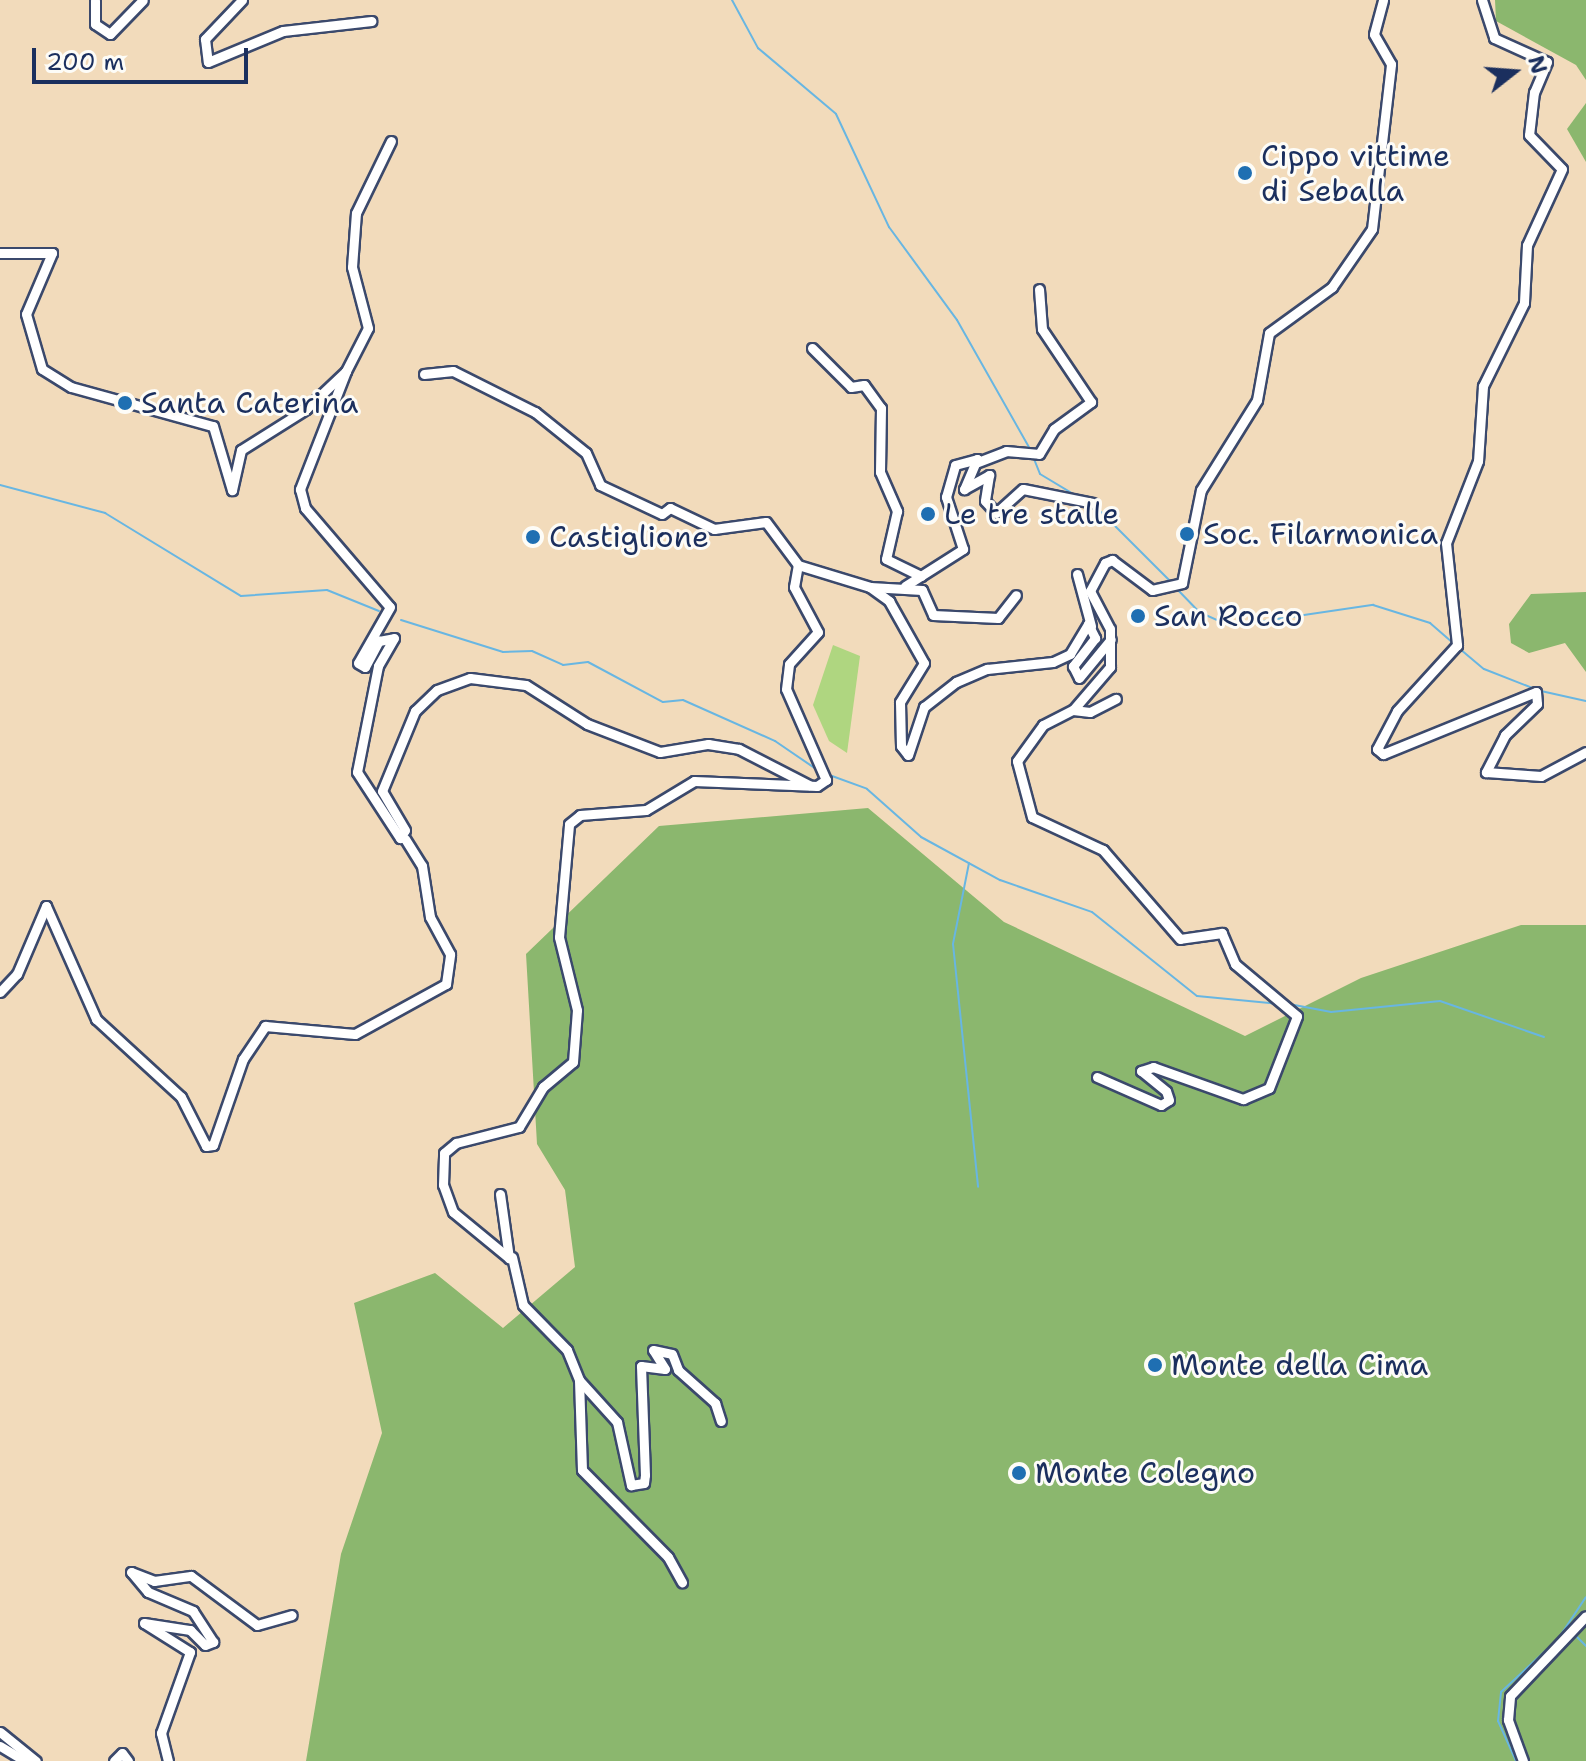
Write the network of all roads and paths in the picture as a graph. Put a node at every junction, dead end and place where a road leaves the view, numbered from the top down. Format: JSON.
{"nodes":[{"id":1,"x":95,"y":0,"type":"edge"},
{"id":2,"x":143,"y":0,"type":"edge"},
{"id":3,"x":242,"y":0,"type":"edge"},
{"id":4,"x":1383,"y":0,"type":"edge"},
{"id":5,"x":1482,"y":0,"type":"edge"},
{"id":6,"x":371,"y":21,"type":"dead end"},
{"id":7,"x":391,"y":141,"type":"dead end"},
{"id":8,"x":0,"y":253,"type":"edge"},
{"id":9,"x":1039,"y":289,"type":"dead end"},
{"id":10,"x":812,"y":348,"type":"dead end"},
{"id":11,"x":346,"y":371,"type":"junction"},
{"id":12,"x":424,"y":374,"type":"dead end"},
{"id":13,"x":978,"y":462,"type":"junction"},
{"id":14,"x":1093,"y":503,"type":"dead end"},
{"id":15,"x":798,"y":565,"type":"junction"},
{"id":16,"x":1077,"y":574,"type":"dead end"},
{"id":17,"x":921,"y":576,"type":"junction"},
{"id":18,"x":905,"y":586,"type":"junction"},
{"id":19,"x":870,"y":587,"type":"junction"},
{"id":20,"x":1016,"y":595,"type":"dead end"},
{"id":21,"x":1091,"y":626,"type":"junction"},
{"id":22,"x":1111,"y":639,"type":"junction"},
{"id":23,"x":1116,"y":699,"type":"dead end"},
{"id":24,"x":1073,"y":710,"type":"junction"},
{"id":25,"x":1586,"y":752,"type":"edge"},
{"id":26,"x":809,"y":785,"type":"junction"},
{"id":27,"x":405,"y":839,"type":"junction"},
{"id":28,"x":0,"y":992,"type":"edge"},
{"id":29,"x":1097,"y":1077,"type":"dead end"},
{"id":30,"x":500,"y":1194,"type":"dead end"},
{"id":31,"x":512,"y":1257,"type":"junction"},
{"id":32,"x":579,"y":1380,"type":"junction"},
{"id":33,"x":721,"y":1421,"type":"dead end"},
{"id":34,"x":682,"y":1582,"type":"dead end"},
{"id":35,"x":292,"y":1615,"type":"dead end"},
{"id":36,"x":1586,"y":1616,"type":"edge"},
{"id":37,"x":0,"y":1732,"type":"edge"},
{"id":38,"x":0,"y":1746,"type":"edge"},
{"id":39,"x":25,"y":1761,"type":"edge"},
{"id":40,"x":36,"y":1761,"type":"edge"},
{"id":41,"x":114,"y":1761,"type":"edge"},
{"id":42,"x":128,"y":1761,"type":"edge"},
{"id":43,"x":168,"y":1761,"type":"edge"},
{"id":44,"x":1523,"y":1761,"type":"edge"}],
"edges":[{"from":1,"to":2,"type":"street"},
{"from":3,"to":6,"type":"street"},
{"from":4,"to":22,"type":"street"},
{"from":5,"to":25,"type":"street"},
{"from":7,"to":11,"type":"street"},
{"from":8,"to":11,"type":"street"},
{"from":9,"to":13,"type":"street"},
{"from":10,"to":17,"type":"street"},
{"from":11,"to":27,"type":"street"},
{"from":12,"to":15,"type":"street"},
{"from":13,"to":14,"type":"street"},
{"from":13,"to":17,"type":"street"},
{"from":15,"to":19,"type":"street"},
{"from":15,"to":26,"type":"street"},
{"from":16,"to":21,"type":"street"},
{"from":17,"to":18,"type":"street"},
{"from":18,"to":19,"type":"street"},
{"from":18,"to":20,"type":"street"},
{"from":19,"to":21,"type":"street"},
{"from":21,"to":22,"type":"street"},
{"from":22,"to":24,"type":"street"},
{"from":23,"to":24,"type":"street"},
{"from":24,"to":29,"type":"street"},
{"from":26,"to":27,"type":"street"},
{"from":26,"to":31,"type":"street"},
{"from":27,"to":28,"type":"street"},
{"from":30,"to":31,"type":"street"},
{"from":31,"to":32,"type":"street"},
{"from":32,"to":33,"type":"street"},
{"from":32,"to":34,"type":"street"},
{"from":35,"to":43,"type":"street"},
{"from":36,"to":44,"type":"street"},
{"from":37,"to":40,"type":"street"},
{"from":38,"to":39,"type":"street"},
{"from":41,"to":42,"type":"street"}]}
